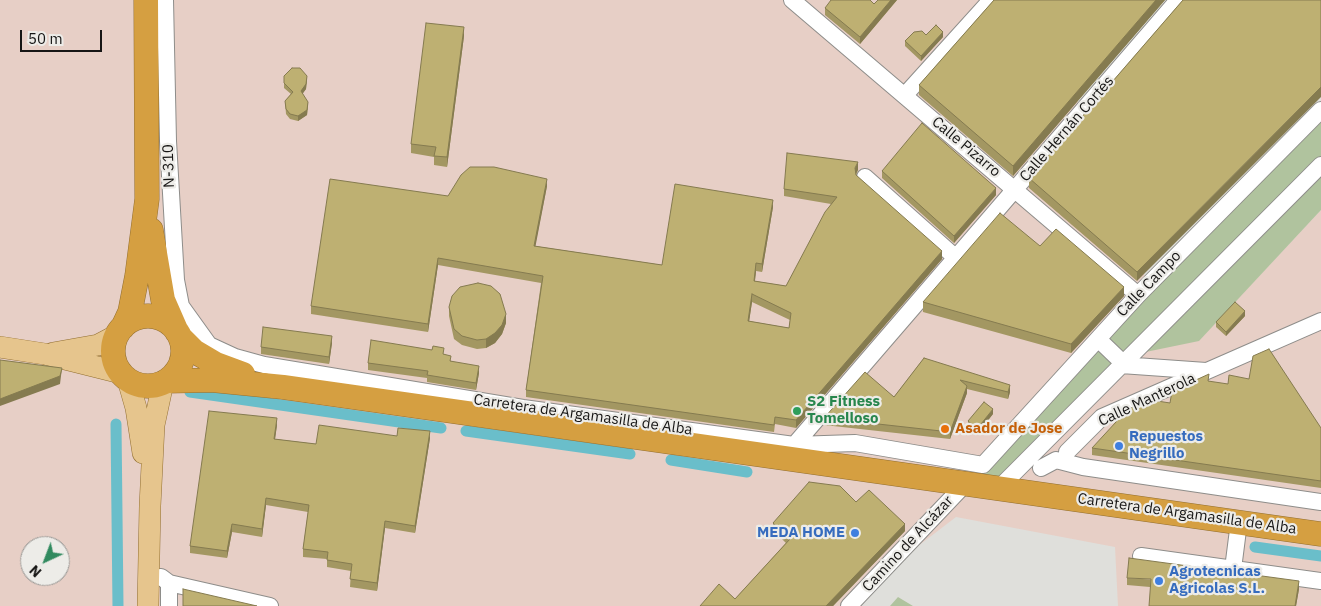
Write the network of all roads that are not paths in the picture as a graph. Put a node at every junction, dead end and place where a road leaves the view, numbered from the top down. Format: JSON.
{"nodes":[{"id":1,"x":146,"y":0,"type":"edge"},
{"id":2,"x":165,"y":0,"type":"edge"},
{"id":3,"x":792,"y":0,"type":"edge"},
{"id":4,"x":991,"y":0,"type":"edge"},
{"id":5,"x":1178,"y":0,"type":"edge"},
{"id":6,"x":905,"y":95,"type":"junction"},
{"id":7,"x":1321,"y":110,"type":"edge"},
{"id":8,"x":1321,"y":165,"type":"edge"},
{"id":9,"x":866,"y":177,"type":"dead end"},
{"id":10,"x":1015,"y":189,"type":"junction"},
{"id":11,"x":147,"y":199,"type":"junction"},
{"id":12,"x":956,"y":257,"type":"junction"},
{"id":13,"x":1138,"y":295,"type":"junction"},
{"id":14,"x":1321,"y":321,"type":"edge"},
{"id":15,"x":120,"y":331,"type":"junction"},
{"id":16,"x":184,"y":332,"type":"junction"},
{"id":17,"x":1098,"y":339,"type":"junction"},
{"id":18,"x":0,"y":347,"type":"edge"},
{"id":19,"x":45,"y":354,"type":"junction"},
{"id":20,"x":1122,"y":364,"type":"junction"},
{"id":21,"x":1208,"y":372,"type":"junction"},
{"id":22,"x":124,"y":376,"type":"junction"},
{"id":23,"x":165,"y":382,"type":"junction"},
{"id":24,"x":283,"y":387,"type":"junction"},
{"id":25,"x":1073,"y":413,"type":"junction"},
{"id":26,"x":1089,"y":428,"type":"junction"},
{"id":27,"x":1049,"y":438,"type":"junction"},
{"id":28,"x":789,"y":451,"type":"junction"},
{"id":29,"x":1066,"y":452,"type":"junction"},
{"id":30,"x":1033,"y":453,"type":"junction"},
{"id":31,"x":983,"y":465,"type":"joint"},
{"id":32,"x":1083,"y":467,"type":"junction"},
{"id":33,"x":1041,"y":468,"type":"junction"},
{"id":34,"x":966,"y":483,"type":"junction"},
{"id":35,"x":1000,"y":487,"type":"junction"},
{"id":36,"x":1054,"y":495,"type":"junction"},
{"id":37,"x":1321,"y":502,"type":"edge"},
{"id":38,"x":150,"y":506,"type":"junction"},
{"id":39,"x":1239,"y":522,"type":"junction"},
{"id":40,"x":1321,"y":534,"type":"edge"},
{"id":41,"x":1141,"y":556,"type":"dead end"},
{"id":42,"x":148,"y":568,"type":"junction"},
{"id":43,"x":1233,"y":569,"type":"junction"},
{"id":44,"x":1321,"y":581,"type":"edge"},
{"id":45,"x":169,"y":584,"type":"junction"},
{"id":46,"x":148,"y":606,"type":"edge"},
{"id":47,"x":169,"y":606,"type":"edge"},
{"id":48,"x":270,"y":606,"type":"edge"},
{"id":49,"x":850,"y":606,"type":"edge"}],
"edges":[{"from":1,"to":11,"type":"highway"},
{"from":2,"to":16,"type":"street","name":"N-310"},
{"from":3,"to":6,"type":"street","name":"Calle Pizarro"},
{"from":4,"to":6,"type":"street"},
{"from":5,"to":10,"type":"street","name":"Calle Hernán Cortés"},
{"from":6,"to":10,"type":"street","name":"Calle Pizarro"},
{"from":7,"to":13,"type":"street","name":"Calle Campo"},
{"from":8,"to":20,"type":"street"},
{"from":9,"to":12,"type":"street"},
{"from":10,"to":12,"type":"street","name":"Calle Hernán Cortés"},
{"from":10,"to":13,"type":"street","name":"Calle Pizarro"},
{"from":11,"to":15,"type":"highway"},
{"from":11,"to":16,"type":"highway"},
{"from":12,"to":28,"type":"street","name":"Calle Hernán Cortés"},
{"from":13,"to":17,"type":"street","name":"Calle Campo"},
{"from":14,"to":21,"type":"street","name":"Calle Manterola"},
{"from":15,"to":16,"type":"highway"},
{"from":15,"to":19,"type":"main road"},
{"from":15,"to":22,"type":"highway"},
{"from":16,"to":23,"type":"highway"},
{"from":16,"to":24,"type":"highway"},
{"from":16,"to":28,"type":"street","name":"Carretera de Argamasilla de Alba"},
{"from":17,"to":20,"type":"street"},
{"from":17,"to":31,"type":"street","name":"Calle Campo"},
{"from":18,"to":19,"type":"main road"},
{"from":19,"to":22,"type":"main road"},
{"from":20,"to":21,"type":"street","name":"Calle Manterola"},
{"from":20,"to":25,"type":"street"},
{"from":21,"to":26,"type":"street","name":"Calle Manterola"},
{"from":22,"to":23,"type":"highway"},
{"from":22,"to":38,"type":"main road"},
{"from":23,"to":24,"type":"highway"},
{"from":23,"to":38,"type":"main road"},
{"from":24,"to":28,"type":"highway","name":"Carretera de Argamasilla de Alba"},
{"from":25,"to":26,"type":"street"},
{"from":25,"to":27,"type":"street"},
{"from":26,"to":29,"type":"street","name":"Calle Manterola"},
{"from":27,"to":29,"type":"street"},
{"from":27,"to":30,"type":"street"},
{"from":28,"to":31,"type":"street","name":"Carretera de Argamasilla de Alba"},
{"from":28,"to":34,"type":"highway","name":"Carretera de Argamasilla de Alba"},
{"from":29,"to":32,"type":"street"},
{"from":30,"to":33,"type":"street"},
{"from":30,"to":35,"type":"street"},
{"from":32,"to":33,"type":"street","name":"Carretera de Argamasilla de Alba"},
{"from":32,"to":37,"type":"street","name":"Carretera de Argamasilla de Alba"},
{"from":33,"to":36,"type":"street"},
{"from":34,"to":35,"type":"highway","name":"Carretera de Argamasilla de Alba"},
{"from":34,"to":49,"type":"street","name":"Camino de Alcázar"},
{"from":35,"to":36,"type":"highway","name":"Carretera de Argamasilla de Alba"},
{"from":36,"to":39,"type":"highway","name":"Carretera de Argamasilla de Alba"},
{"from":38,"to":42,"type":"main road"},
{"from":39,"to":40,"type":"highway","name":"Carretera de Argamasilla de Alba"},
{"from":39,"to":43,"type":"street"},
{"from":41,"to":43,"type":"street"},
{"from":42,"to":45,"type":"street"},
{"from":42,"to":46,"type":"main road"},
{"from":43,"to":44,"type":"street"},
{"from":45,"to":47,"type":"street"},
{"from":45,"to":48,"type":"street"}]}
